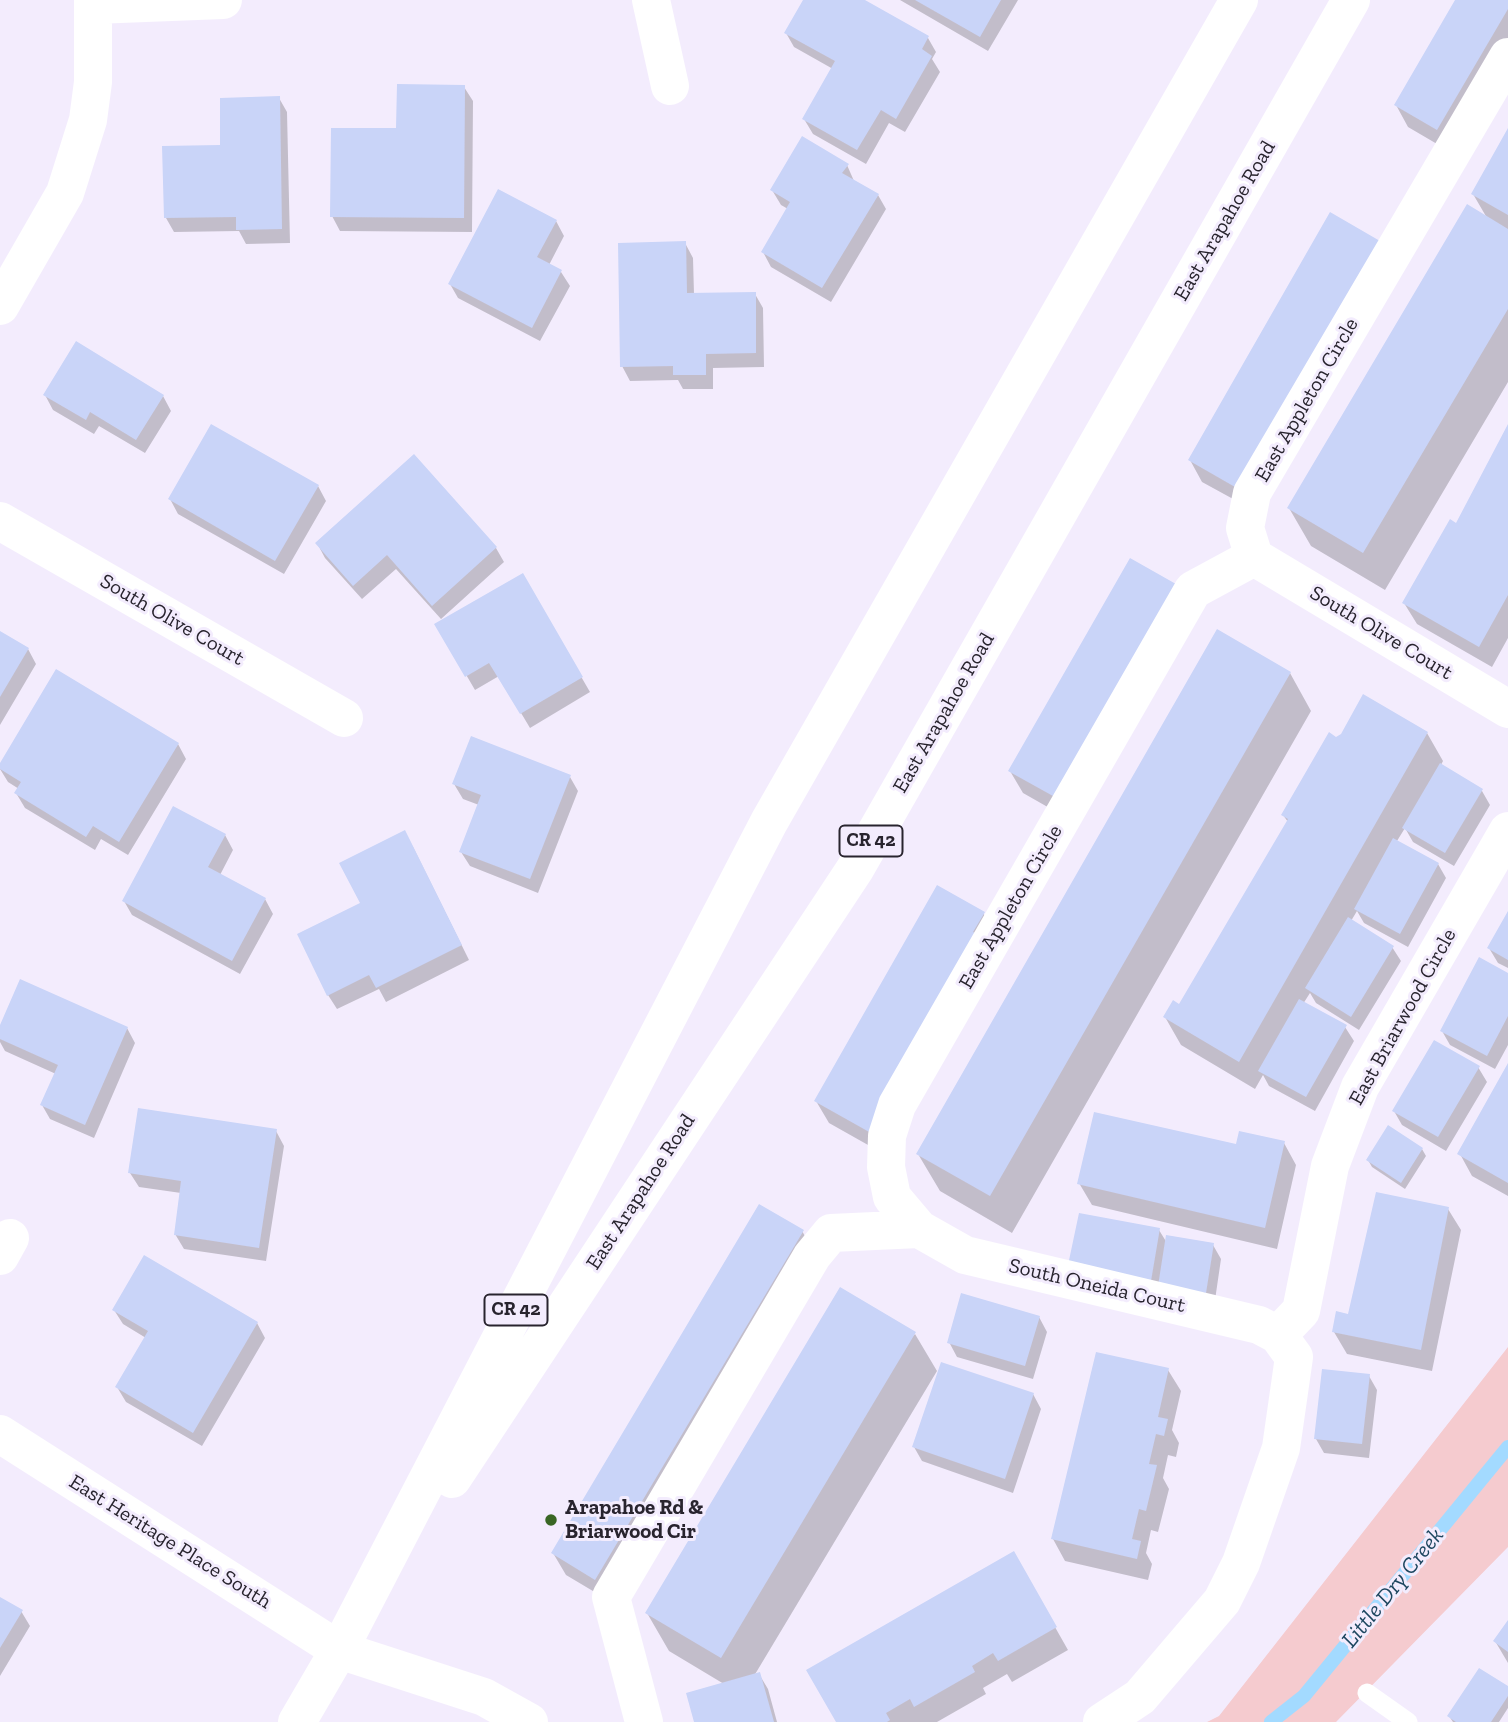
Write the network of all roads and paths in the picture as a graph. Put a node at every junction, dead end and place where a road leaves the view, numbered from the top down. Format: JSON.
{"nodes":[{"id":1,"x":223,"y":0,"type":"edge"},
{"id":2,"x":652,"y":0,"type":"edge"},
{"id":3,"x":1240,"y":0,"type":"edge"},
{"id":4,"x":1351,"y":0,"type":"edge"},
{"id":5,"x":94,"y":2,"type":"edge"},
{"id":6,"x":1508,"y":57,"type":"edge"},
{"id":7,"x":670,"y":86,"type":"dead end"},
{"id":8,"x":0,"y":306,"type":"edge"},
{"id":9,"x":0,"y":521,"type":"edge"},
{"id":10,"x":1254,"y":557,"type":"junction"},
{"id":11,"x":1508,"y":709,"type":"edge"},
{"id":12,"x":344,"y":718,"type":"dead end"},
{"id":13,"x":1508,"y":831,"type":"edge"},
{"id":14,"x":919,"y":1229,"type":"junction"},
{"id":15,"x":1278,"y":1335,"type":"junction"},
{"id":16,"x":0,"y":1434,"type":"edge"},
{"id":17,"x":339,"y":1650,"type":"junction"},
{"id":18,"x":1367,"y":1693,"type":"dead end"},
{"id":19,"x":298,"y":1722,"type":"edge"},
{"id":20,"x":529,"y":1722,"type":"edge"},
{"id":21,"x":644,"y":1722,"type":"edge"},
{"id":22,"x":1102,"y":1722,"type":"edge"},
{"id":23,"x":1408,"y":1722,"type":"edge"}],
"edges":[{"from":1,"to":5,"type":"street"},
{"from":2,"to":7,"type":"street"},
{"from":3,"to":17,"type":"street","name":"East Arapahoe Road","number":"CR 42"},
{"from":4,"to":17,"type":"street","name":"East Arapahoe Road","number":"CR 42"},
{"from":5,"to":8,"type":"street"},
{"from":6,"to":10,"type":"street","name":"East Appleton Circle"},
{"from":9,"to":12,"type":"street","name":"South Olive Court"},
{"from":10,"to":11,"type":"street","name":"South Olive Court"},
{"from":10,"to":14,"type":"street","name":"East Appleton Circle"},
{"from":13,"to":15,"type":"street","name":"East Briarwood Circle"},
{"from":14,"to":15,"type":"street","name":"South Oneida Court"},
{"from":14,"to":21,"type":"street"},
{"from":15,"to":22,"type":"street"},
{"from":16,"to":17,"type":"street","name":"East Heritage Place South"},
{"from":17,"to":19,"type":"street","name":"East Arapahoe Road","number":"CR 42"},
{"from":17,"to":20,"type":"street"},
{"from":18,"to":23,"type":"lane"}]}
